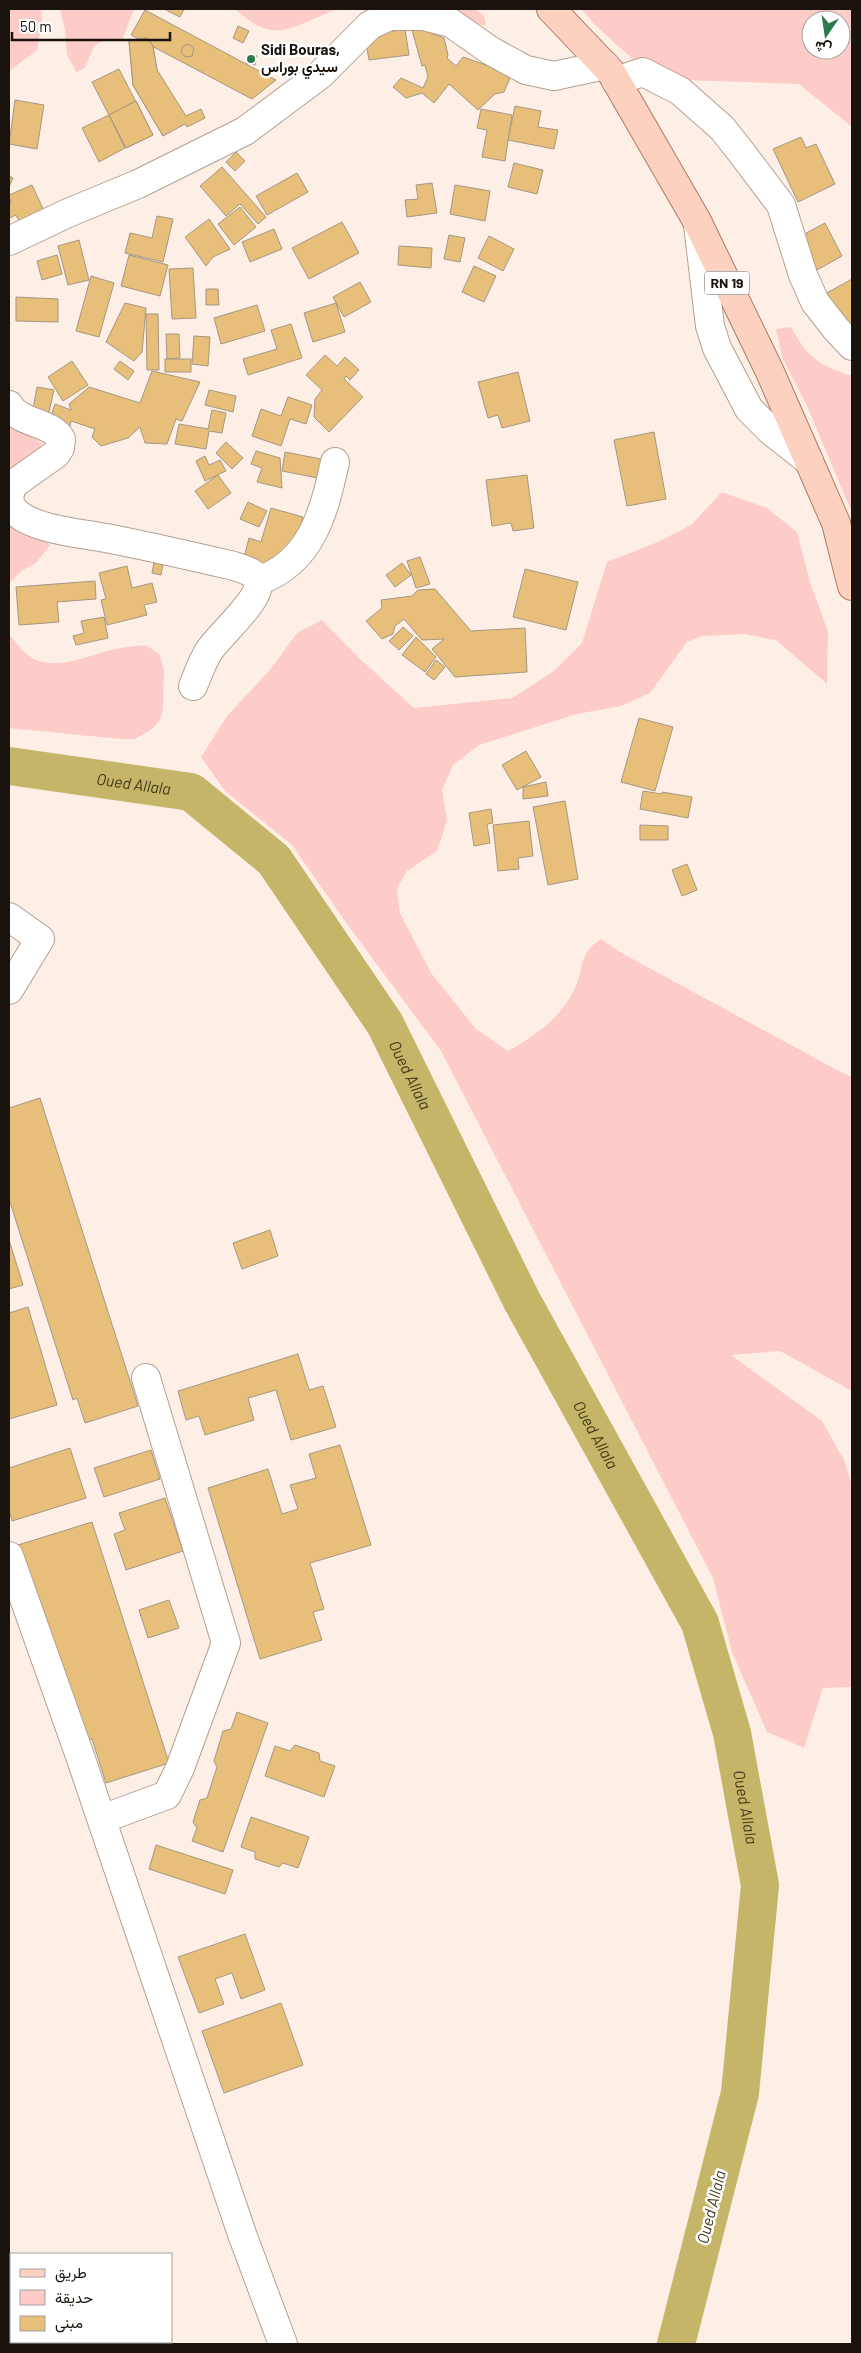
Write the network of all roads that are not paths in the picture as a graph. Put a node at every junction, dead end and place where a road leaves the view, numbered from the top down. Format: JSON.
{"nodes":[{"id":1,"x":551,"y":9,"type":"edge"},
{"id":2,"x":610,"y":73,"type":"junction"},
{"id":3,"x":697,"y":221,"type":"junction"},
{"id":4,"x":9,"y":241,"type":"edge"},
{"id":5,"x":852,"y":346,"type":"edge"},
{"id":6,"x":9,"y":405,"type":"edge"},
{"id":7,"x":809,"y":461,"type":"junction"},
{"id":8,"x":335,"y":462,"type":"dead end"},
{"id":9,"x":258,"y":581,"type":"junction"},
{"id":10,"x":852,"y":586,"type":"edge"},
{"id":11,"x":193,"y":686,"type":"dead end"},
{"id":12,"x":9,"y":917,"type":"edge"},
{"id":13,"x":9,"y":990,"type":"edge"},
{"id":14,"x":146,"y":1378,"type":"dead end"},
{"id":15,"x":9,"y":1556,"type":"edge"},
{"id":16,"x":102,"y":1819,"type":"junction"},
{"id":17,"x":283,"y":2344,"type":"edge"}],
"edges":[{"from":1,"to":2,"type":"main road","number":"RN 19"},
{"from":2,"to":3,"type":"main road","number":"RN 19"},
{"from":2,"to":4,"type":"street"},
{"from":2,"to":5,"type":"street"},
{"from":3,"to":7,"type":"main road","number":"RN 19"},
{"from":3,"to":7,"type":"street"},
{"from":6,"to":9,"type":"street"},
{"from":7,"to":10,"type":"main road","number":"RN 19"},
{"from":8,"to":9,"type":"street"},
{"from":9,"to":11,"type":"street"},
{"from":12,"to":13,"type":"street"},
{"from":14,"to":16,"type":"street"},
{"from":15,"to":16,"type":"street"},
{"from":16,"to":17,"type":"street"}]}
